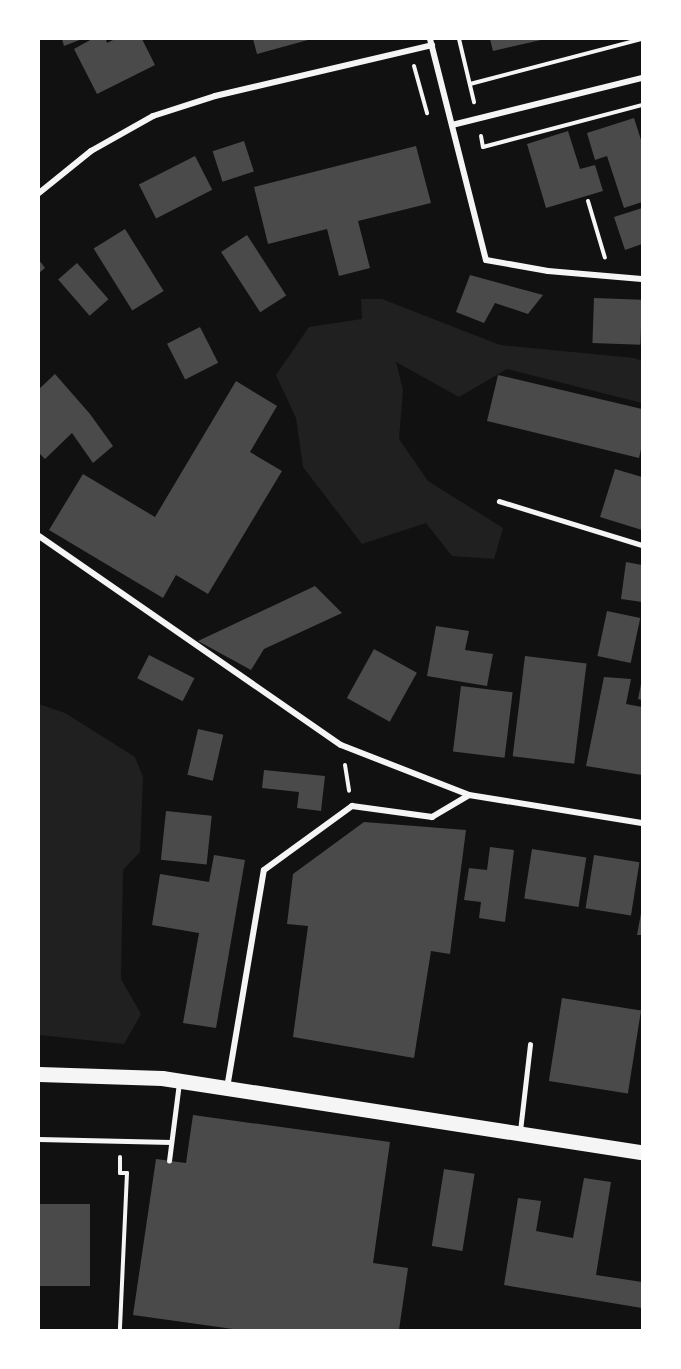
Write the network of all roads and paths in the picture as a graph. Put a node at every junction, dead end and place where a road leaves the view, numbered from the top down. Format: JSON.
{"nodes":[{"id":1,"x":459,"y":39,"type":"edge"},
{"id":2,"x":642,"y":39,"type":"edge"},
{"id":3,"x":431,"y":42,"type":"edge"},
{"id":4,"x":642,"y":78,"type":"edge"},
{"id":5,"x":470,"y":84,"type":"junction"},
{"id":6,"x":642,"y":105,"type":"edge"},
{"id":7,"x":478,"y":118,"type":"junction"},
{"id":8,"x":452,"y":125,"type":"junction"},
{"id":9,"x":39,"y":194,"type":"edge"},
{"id":10,"x":588,"y":201,"type":"dead end"},
{"id":11,"x":610,"y":277,"type":"junction"},
{"id":12,"x":642,"y":279,"type":"edge"},
{"id":13,"x":500,"y":501,"type":"dead end"},
{"id":14,"x":39,"y":536,"type":"edge"},
{"id":15,"x":642,"y":545,"type":"edge"},
{"id":16,"x":341,"y":745,"type":"junction"},
{"id":17,"x":469,"y":795,"type":"junction"},
{"id":18,"x":352,"y":806,"type":"junction"},
{"id":19,"x":642,"y":824,"type":"edge"},
{"id":20,"x":530,"y":1045,"type":"dead end"},
{"id":21,"x":39,"y":1074,"type":"edge"},
{"id":22,"x":179,"y":1081,"type":"junction"},
{"id":23,"x":227,"y":1089,"type":"junction"},
{"id":24,"x":520,"y":1134,"type":"junction"},
{"id":25,"x":39,"y":1139,"type":"edge"},
{"id":26,"x":120,"y":1141,"type":"junction"},
{"id":27,"x":171,"y":1142,"type":"junction"},
{"id":28,"x":642,"y":1152,"type":"edge"},
{"id":29,"x":169,"y":1161,"type":"dead end"},
{"id":30,"x":120,"y":1330,"type":"edge"}],
"edges":[{"from":1,"to":5,"type":"path"},
{"from":2,"to":5,"type":"path"},
{"from":3,"to":8,"type":"street"},
{"from":3,"to":9,"type":"street"},
{"from":4,"to":7,"type":"street"},
{"from":5,"to":7,"type":"path"},
{"from":6,"to":7,"type":"path"},
{"from":7,"to":8,"type":"street"},
{"from":8,"to":11,"type":"street"},
{"from":10,"to":11,"type":"path"},
{"from":11,"to":12,"type":"street"},
{"from":13,"to":15,"type":"lane"},
{"from":14,"to":16,"type":"street"},
{"from":16,"to":17,"type":"street"},
{"from":16,"to":18,"type":"path"},
{"from":17,"to":18,"type":"street"},
{"from":17,"to":19,"type":"street"},
{"from":18,"to":23,"type":"street"},
{"from":20,"to":24,"type":"lane"},
{"from":21,"to":22,"type":"main road"},
{"from":22,"to":23,"type":"main road"},
{"from":22,"to":27,"type":"lane"},
{"from":23,"to":24,"type":"main road"},
{"from":24,"to":28,"type":"main road"},
{"from":25,"to":26,"type":"lane"},
{"from":26,"to":27,"type":"lane"},
{"from":26,"to":30,"type":"path"},
{"from":27,"to":29,"type":"lane"}]}
